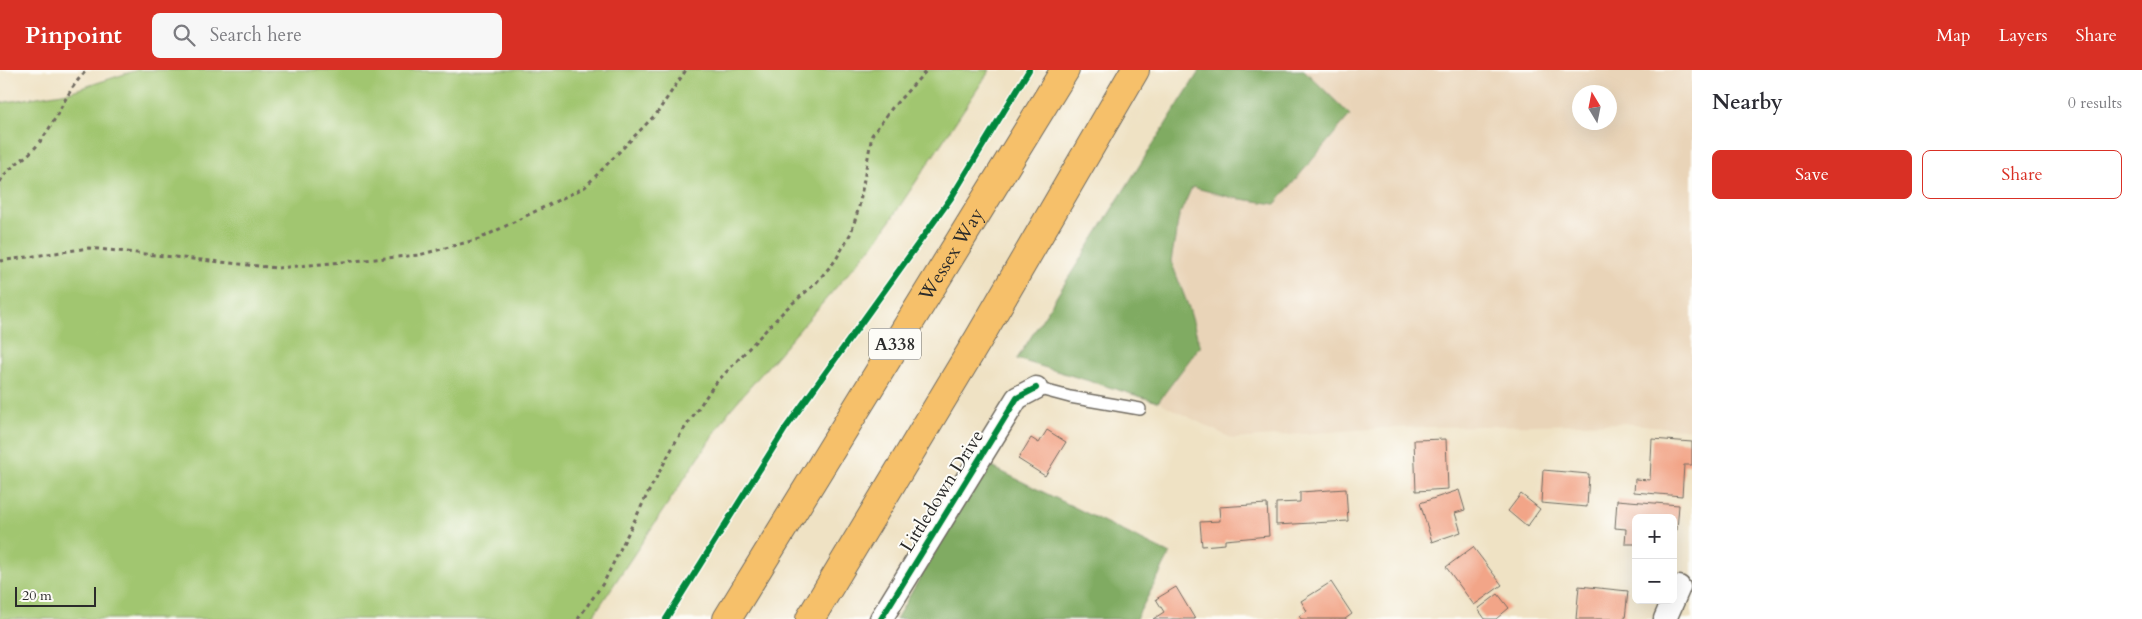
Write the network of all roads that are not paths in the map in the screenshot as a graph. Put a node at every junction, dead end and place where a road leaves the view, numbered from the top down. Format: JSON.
{"nodes":[{"id":1,"x":1065,"y":70,"type":"edge"},
{"id":2,"x":1135,"y":70,"type":"edge"},
{"id":3,"x":1036,"y":388,"type":"joint"},
{"id":4,"x":1140,"y":409,"type":"dead end"},
{"id":5,"x":1679,"y":587,"type":"dead end"},
{"id":6,"x":727,"y":619,"type":"edge"},
{"id":7,"x":810,"y":619,"type":"edge"},
{"id":8,"x":881,"y":619,"type":"edge"},
{"id":9,"x":1665,"y":619,"type":"edge"}],
"edges":[{"from":1,"to":6,"type":"highway","name":"Wessex Way","number":"A338"},
{"from":2,"to":7,"type":"highway"},
{"from":3,"to":4,"type":"lane"},
{"from":3,"to":8,"type":"street","name":"Littledown Drive"},
{"from":5,"to":9,"type":"street"}]}
